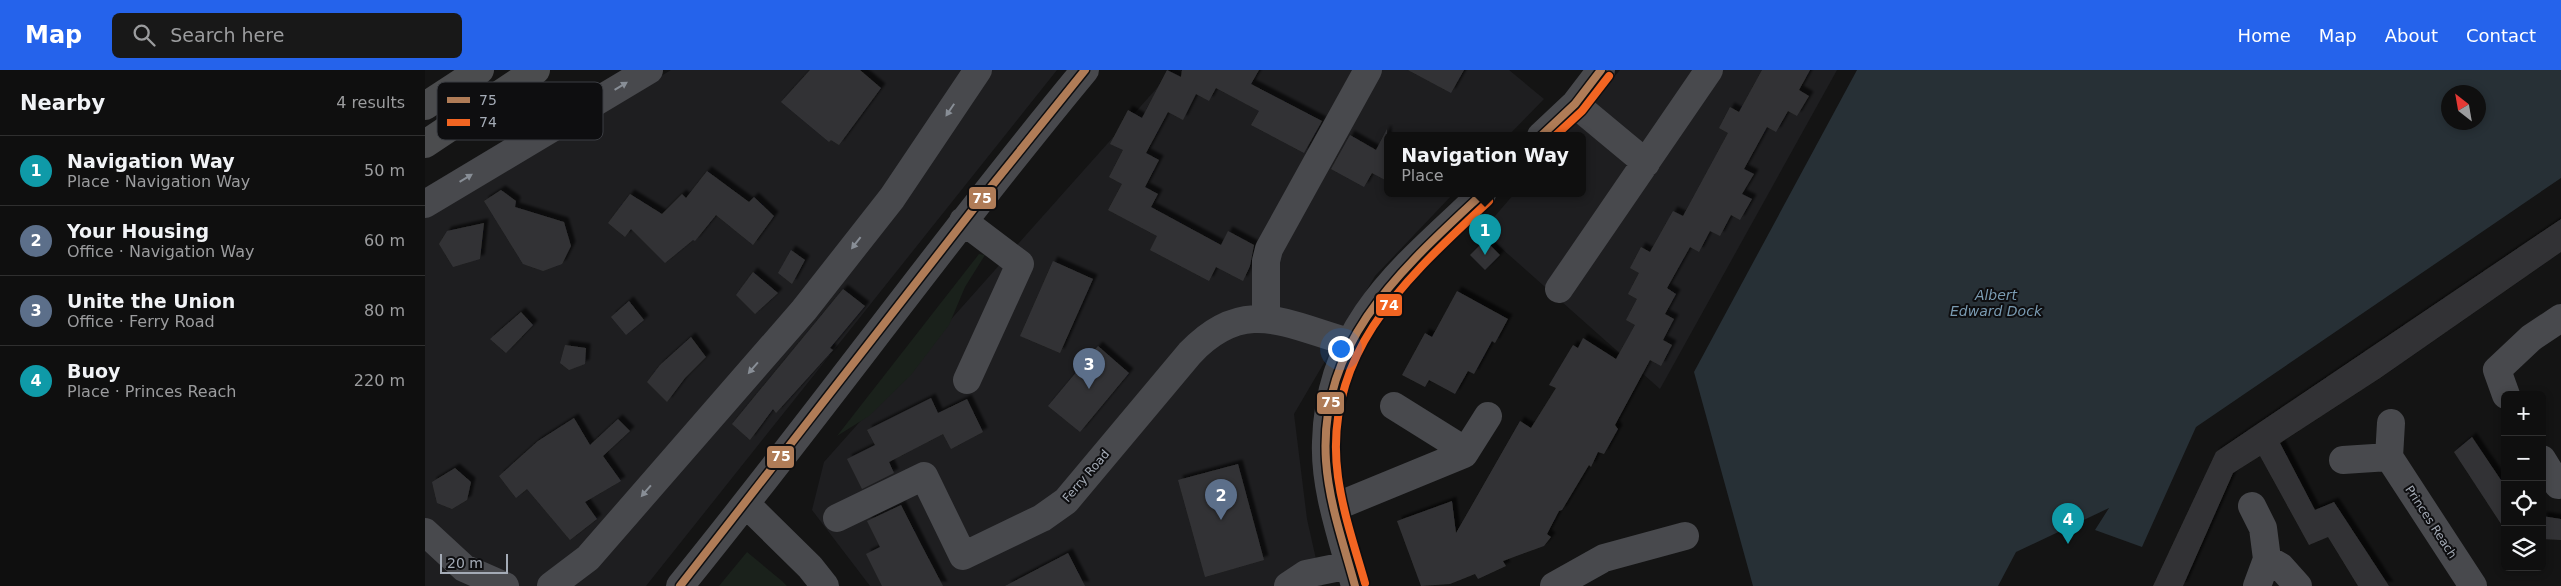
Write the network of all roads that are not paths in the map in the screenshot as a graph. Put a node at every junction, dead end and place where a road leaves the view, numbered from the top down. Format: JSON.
{"nodes":[{"id":1,"x":480,"y":70,"type":"edge"},
{"id":2,"x":536,"y":70,"type":"edge"},
{"id":3,"x":649,"y":70,"type":"edge"},
{"id":4,"x":978,"y":70,"type":"edge"},
{"id":5,"x":1085,"y":70,"type":"edge"},
{"id":6,"x":1368,"y":70,"type":"edge"},
{"id":7,"x":1601,"y":70,"type":"edge"},
{"id":8,"x":1709,"y":70,"type":"edge"},
{"id":9,"x":462,"y":82,"type":"edge"},
{"id":10,"x":518,"y":82,"type":"edge"},
{"id":11,"x":437,"y":98,"type":"edge"},
{"id":12,"x":603,"y":98,"type":"edge"},
{"id":13,"x":1575,"y":104,"type":"junction"},
{"id":14,"x":425,"y":106,"type":"edge"},
{"id":15,"x":1545,"y":132,"type":"edge"},
{"id":16,"x":437,"y":136,"type":"edge"},
{"id":17,"x":532,"y":140,"type":"edge"},
{"id":18,"x":425,"y":144,"type":"edge"},
{"id":19,"x":1646,"y":163,"type":"junction"},
{"id":20,"x":1479,"y":197,"type":"edge"},
{"id":21,"x":425,"y":204,"type":"edge"},
{"id":22,"x":963,"y":221,"type":"junction"},
{"id":23,"x":1559,"y":289,"type":"dead end"},
{"id":24,"x":1266,"y":318,"type":"junction"},
{"id":25,"x":2561,"y":318,"type":"edge"},
{"id":26,"x":1349,"y":342,"type":"junction"},
{"id":27,"x":967,"y":380,"type":"dead end"},
{"id":28,"x":2505,"y":391,"type":"edge"},
{"id":29,"x":1394,"y":406,"type":"dead end"},
{"id":30,"x":1488,"y":416,"type":"dead end"},
{"id":31,"x":2391,"y":423,"type":"dead end"},
{"id":32,"x":1464,"y":454,"type":"junction"},
{"id":33,"x":2389,"y":457,"type":"junction"},
{"id":34,"x":2343,"y":460,"type":"dead end"},
{"id":35,"x":2546,"y":466,"type":"edge"},
{"id":36,"x":2558,"y":485,"type":"dead end"},
{"id":37,"x":747,"y":504,"type":"junction"},
{"id":38,"x":2252,"y":506,"type":"dead end"},
{"id":39,"x":1335,"y":507,"type":"junction"},
{"id":40,"x":837,"y":518,"type":"dead end"},
{"id":41,"x":425,"y":532,"type":"edge"},
{"id":42,"x":1685,"y":536,"type":"dead end"},
{"id":43,"x":2267,"y":558,"type":"junction"},
{"id":44,"x":1352,"y":575,"type":"edge"},
{"id":45,"x":1559,"y":585,"type":"edge"},
{"id":46,"x":505,"y":586,"type":"edge"},
{"id":47,"x":551,"y":586,"type":"edge"},
{"id":48,"x":680,"y":586,"type":"edge"},
{"id":49,"x":825,"y":586,"type":"edge"},
{"id":50,"x":1288,"y":586,"type":"edge"},
{"id":51,"x":2257,"y":586,"type":"edge"},
{"id":52,"x":2298,"y":586,"type":"edge"},
{"id":53,"x":2473,"y":586,"type":"edge"}],
"edges":[{"from":1,"to":9,"type":"highway"},
{"from":2,"to":10,"type":"highway"},
{"from":12,"to":3,"type":"street","one_way":true},
{"from":4,"to":47,"type":"street","one_way":true},
{"from":5,"to":22,"type":"street"},
{"from":6,"to":24,"type":"street"},
{"from":7,"to":13,"type":"street"},
{"from":8,"to":19,"type":"street"},
{"from":11,"to":14,"type":"highway"},
{"from":13,"to":15,"type":"street"},
{"from":13,"to":19,"type":"street"},
{"from":16,"to":18,"type":"highway"},
{"from":21,"to":17,"type":"street","one_way":true},
{"from":19,"to":23,"type":"street"},
{"from":20,"to":26,"type":"street"},
{"from":22,"to":27,"type":"street"},
{"from":22,"to":37,"type":"street"},
{"from":24,"to":26,"type":"street","name":"Ferry Road"},
{"from":24,"to":40,"type":"street","name":"Ferry Road"},
{"from":25,"to":28,"type":"street"},
{"from":26,"to":39,"type":"street"},
{"from":29,"to":32,"type":"street"},
{"from":30,"to":32,"type":"street"},
{"from":31,"to":33,"type":"street"},
{"from":32,"to":39,"type":"street"},
{"from":33,"to":34,"type":"street"},
{"from":33,"to":53,"type":"street","name":"Princes Reach"},
{"from":35,"to":36,"type":"street"},
{"from":37,"to":48,"type":"street"},
{"from":37,"to":49,"type":"street"},
{"from":38,"to":43,"type":"street"},
{"from":39,"to":44,"type":"street"},
{"from":41,"to":46,"type":"street"},
{"from":42,"to":45,"type":"street"},
{"from":43,"to":51,"type":"street"},
{"from":43,"to":52,"type":"street"},
{"from":44,"to":50,"type":"street"}]}
